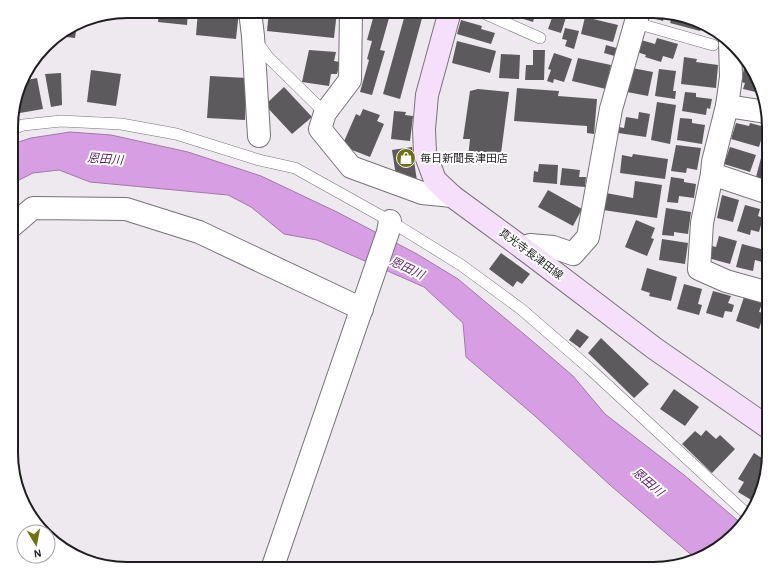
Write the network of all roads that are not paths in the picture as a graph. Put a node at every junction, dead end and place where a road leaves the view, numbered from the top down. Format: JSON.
{"nodes":[{"id":1,"x":251,"y":18,"type":"edge"},
{"id":2,"x":351,"y":18,"type":"edge"},
{"id":3,"x":448,"y":18,"type":"edge"},
{"id":4,"x":496,"y":18,"type":"edge"},
{"id":5,"x":637,"y":18,"type":"edge"},
{"id":6,"x":640,"y":18,"type":"edge"},
{"id":7,"x":253,"y":36,"type":"junction"},
{"id":8,"x":540,"y":38,"type":"dead end"},
{"id":9,"x":721,"y":42,"type":"edge"},
{"id":10,"x":722,"y":42,"type":"edge"},
{"id":11,"x":727,"y":106,"type":"junction"},
{"id":12,"x":761,"y":111,"type":"edge"},
{"id":13,"x":325,"y":114,"type":"junction"},
{"id":14,"x":18,"y":126,"type":"edge"},
{"id":15,"x":259,"y":136,"type":"dead end"},
{"id":16,"x":712,"y":174,"type":"junction"},
{"id":17,"x":762,"y":190,"type":"edge"},
{"id":18,"x":452,"y":196,"type":"junction"},
{"id":19,"x":18,"y":221,"type":"edge"},
{"id":20,"x":389,"y":226,"type":"junction"},
{"id":21,"x":524,"y":249,"type":"junction"},
{"id":22,"x":762,"y":291,"type":"edge"},
{"id":23,"x":362,"y":306,"type":"junction"},
{"id":24,"x":762,"y":423,"type":"edge"},
{"id":25,"x":745,"y":512,"type":"edge"},
{"id":26,"x":274,"y":562,"type":"edge"}],
"edges":[{"from":1,"to":7,"type":"street"},
{"from":2,"to":13,"type":"street"},
{"from":3,"to":18,"type":"main road","name":"真光寺長津田線"},
{"from":4,"to":8,"type":"lane"},
{"from":5,"to":21,"type":"street"},
{"from":6,"to":9,"type":"lane"},
{"from":7,"to":13,"type":"lane"},
{"from":7,"to":15,"type":"street"},
{"from":10,"to":11,"type":"street"},
{"from":11,"to":12,"type":"street"},
{"from":11,"to":16,"type":"street"},
{"from":13,"to":18,"type":"street"},
{"from":14,"to":20,"type":"lane"},
{"from":16,"to":17,"type":"street"},
{"from":16,"to":22,"type":"street"},
{"from":18,"to":21,"type":"main road","name":"真光寺長津田線"},
{"from":19,"to":23,"type":"street"},
{"from":20,"to":23,"type":"street"},
{"from":20,"to":25,"type":"lane"},
{"from":21,"to":24,"type":"main road","name":"真光寺長津田線"},
{"from":23,"to":26,"type":"street"}]}
